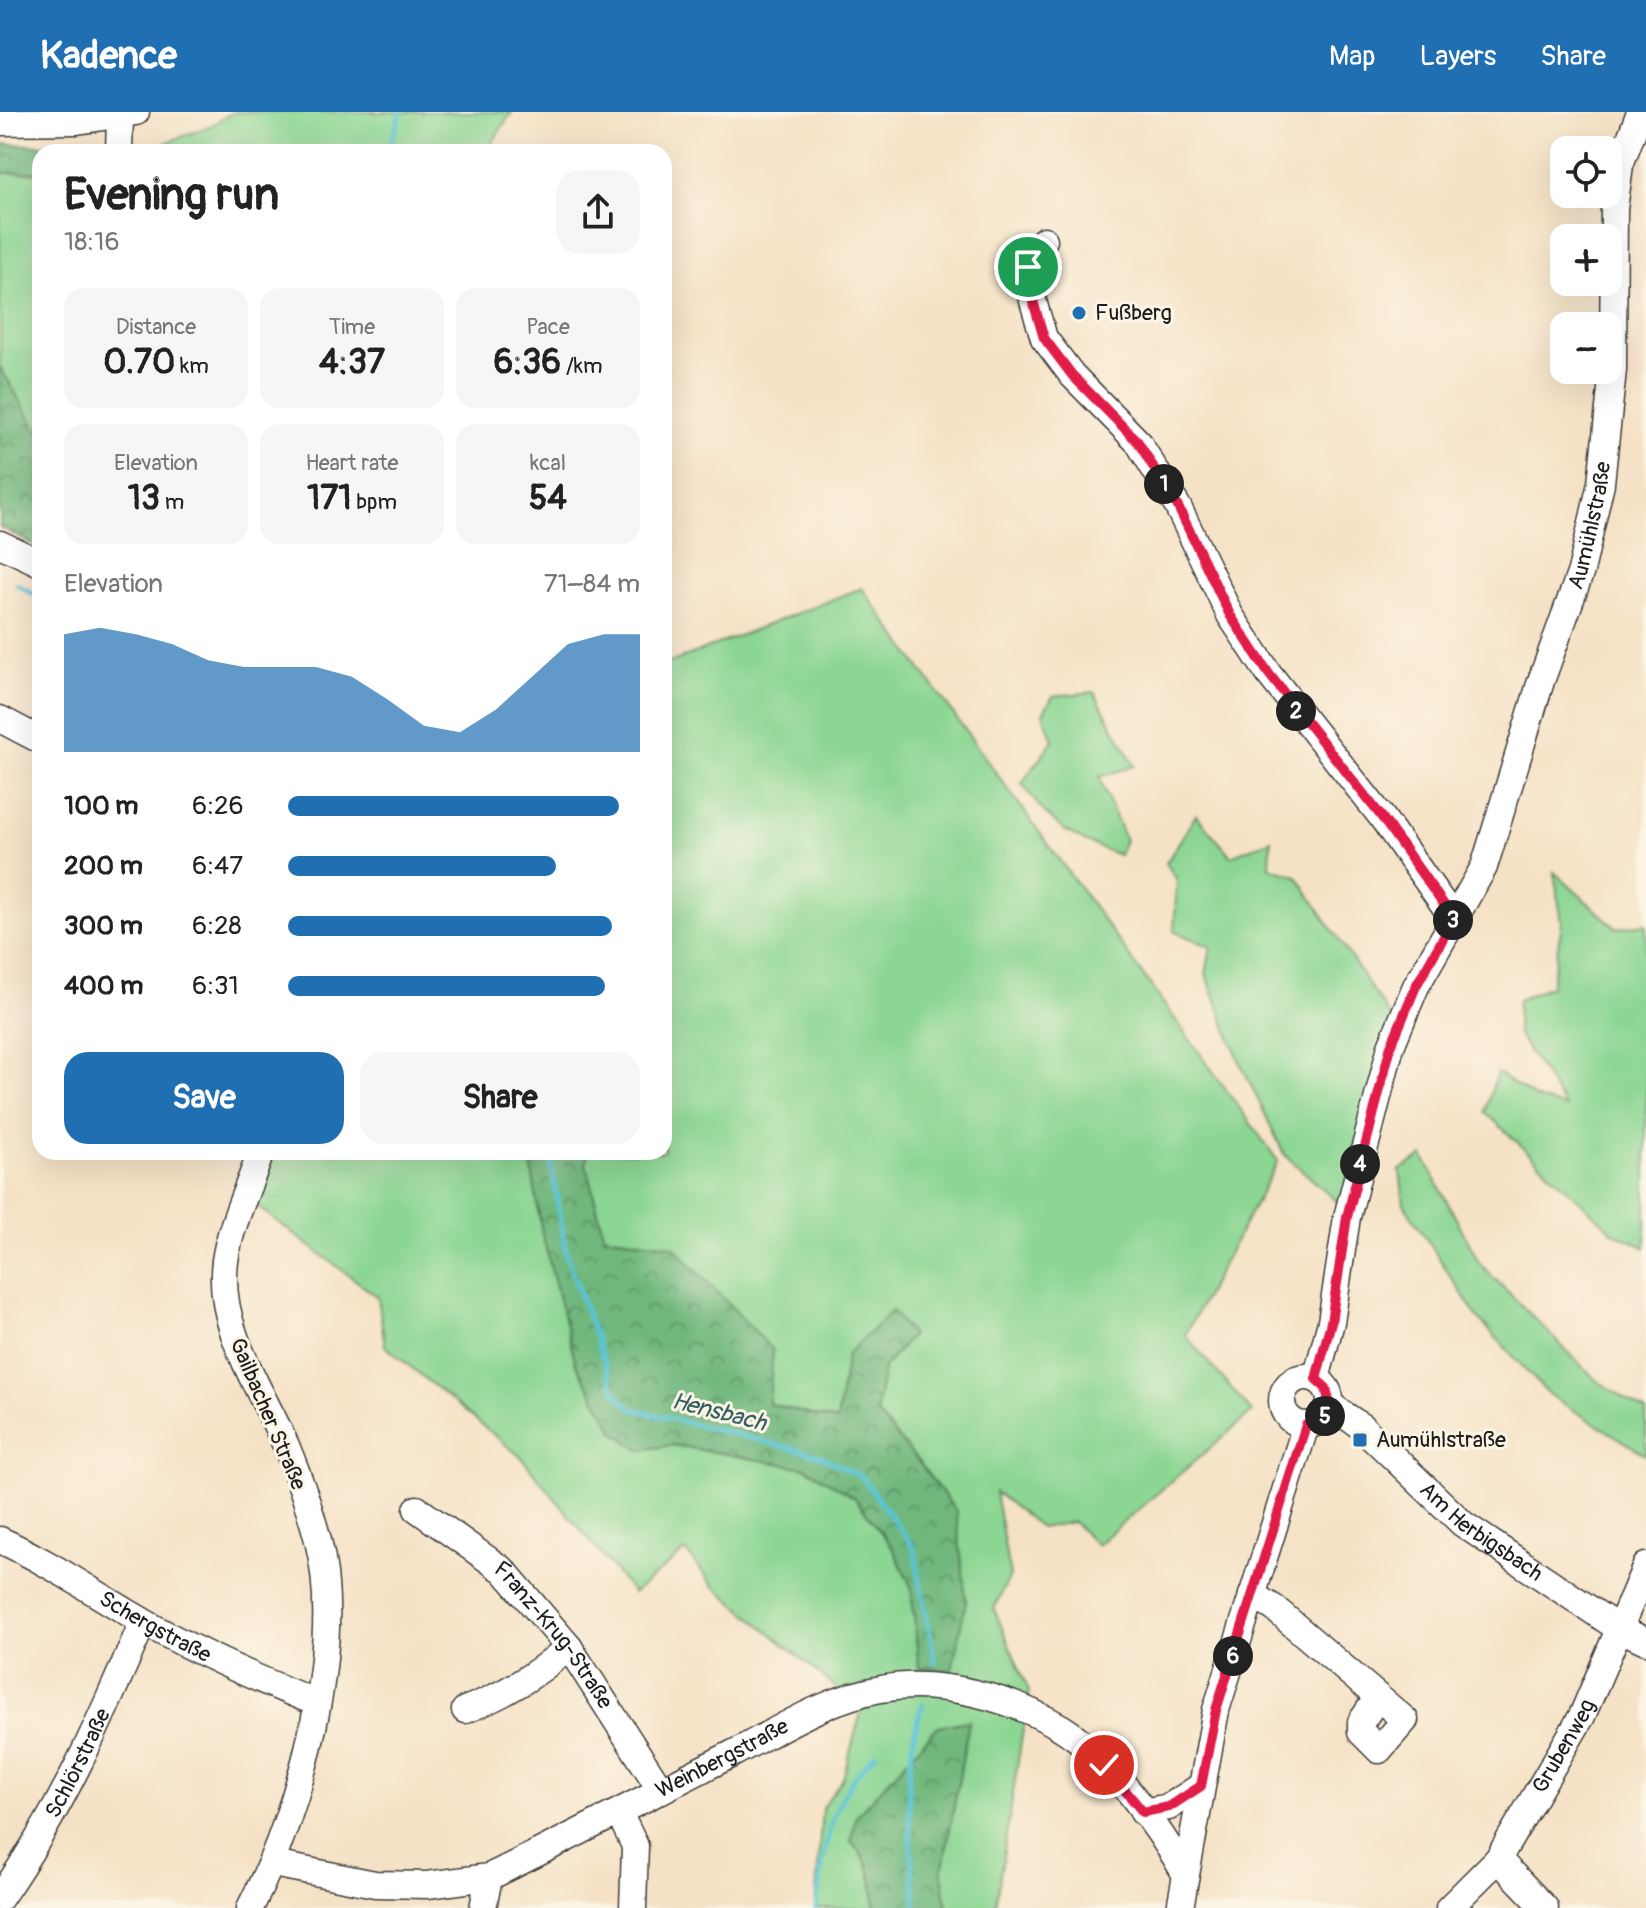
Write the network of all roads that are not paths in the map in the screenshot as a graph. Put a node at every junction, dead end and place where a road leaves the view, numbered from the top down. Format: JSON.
{"nodes":[{"id":1,"x":1640,"y":112,"type":"edge"},
{"id":2,"x":128,"y":114,"type":"edge"},
{"id":3,"x":0,"y":122,"type":"edge"},
{"id":4,"x":121,"y":144,"type":"edge"},
{"id":5,"x":1044,"y":240,"type":"dead end"},
{"id":6,"x":0,"y":544,"type":"edge"},
{"id":7,"x":32,"y":559,"type":"edge"},
{"id":8,"x":0,"y":719,"type":"edge"},
{"id":9,"x":32,"y":736,"type":"edge"},
{"id":10,"x":1454,"y":919,"type":"junction"},
{"id":11,"x":258,"y":1160,"type":"edge"},
{"id":12,"x":1316,"y":1379,"type":"junction"},
{"id":13,"x":1330,"y":1405,"type":"junction"},
{"id":14,"x":1306,"y":1425,"type":"junction"},
{"id":15,"x":417,"y":1509,"type":"dead end"},
{"id":16,"x":0,"y":1540,"type":"edge"},
{"id":17,"x":1646,"y":1566,"type":"edge"},
{"id":18,"x":1252,"y":1595,"type":"junction"},
{"id":19,"x":143,"y":1622,"type":"junction"},
{"id":20,"x":1618,"y":1628,"type":"junction"},
{"id":21,"x":1646,"y":1641,"type":"edge"},
{"id":22,"x":569,"y":1647,"type":"junction"},
{"id":23,"x":1378,"y":1697,"type":"dead end"},
{"id":24,"x":317,"y":1703,"type":"junction"},
{"id":25,"x":465,"y":1710,"type":"dead end"},
{"id":26,"x":1201,"y":1786,"type":"junction"},
{"id":27,"x":661,"y":1790,"type":"junction"},
{"id":28,"x":1143,"y":1812,"type":"junction"},
{"id":29,"x":619,"y":1813,"type":"junction"},
{"id":30,"x":1498,"y":1859,"type":"junction"},
{"id":31,"x":273,"y":1864,"type":"junction"},
{"id":32,"x":1186,"y":1875,"type":"junction"},
{"id":33,"x":489,"y":1877,"type":"junction"},
{"id":34,"x":0,"y":1898,"type":"edge"},
{"id":35,"x":250,"y":1908,"type":"edge"},
{"id":36,"x":483,"y":1908,"type":"edge"},
{"id":37,"x":633,"y":1908,"type":"edge"},
{"id":38,"x":1180,"y":1908,"type":"edge"},
{"id":39,"x":1449,"y":1908,"type":"edge"},
{"id":40,"x":1545,"y":1908,"type":"edge"}],
"edges":[{"from":1,"to":10,"type":"street","name":"Aumühlstraße"},
{"from":2,"to":3,"type":"street"},
{"from":2,"to":4,"type":"street"},
{"from":5,"to":10,"type":"street"},
{"from":6,"to":7,"type":"street"},
{"from":8,"to":9,"type":"street"},
{"from":10,"to":12,"type":"street","name":"Aumühlstraße"},
{"from":11,"to":24,"type":"street","name":"Gailbacher Straße"},
{"from":12,"to":13,"type":"street"},
{"from":12,"to":14,"type":"street"},
{"from":13,"to":14,"type":"street"},
{"from":13,"to":20,"type":"street","name":"Am Herbigsbach"},
{"from":14,"to":18,"type":"street"},
{"from":15,"to":22,"type":"street","name":"Franz-Krug-Straße"},
{"from":16,"to":19,"type":"street","name":"Schergstraße"},
{"from":17,"to":20,"type":"street","name":"Grubenweg"},
{"from":18,"to":23,"type":"street"},
{"from":18,"to":26,"type":"street"},
{"from":19,"to":24,"type":"street","name":"Schergstraße"},
{"from":19,"to":34,"type":"street","name":"Schlörstraße"},
{"from":20,"to":21,"type":"street","name":"Am Herbigsbach"},
{"from":20,"to":30,"type":"street","name":"Grubenweg"},
{"from":22,"to":25,"type":"street"},
{"from":22,"to":27,"type":"street","name":"Franz-Krug-Straße"},
{"from":24,"to":31,"type":"street","name":"Gailbacher Straße"},
{"from":26,"to":28,"type":"street"},
{"from":26,"to":32,"type":"street"},
{"from":27,"to":28,"type":"street","name":"Weinbergstraße"},
{"from":27,"to":29,"type":"street","name":"Weinbergstraße"},
{"from":28,"to":32,"type":"street","name":"Weinbergstraße"},
{"from":29,"to":33,"type":"street","name":"Weinbergstraße"},
{"from":29,"to":37,"type":"street"},
{"from":30,"to":39,"type":"street","name":"Grubenweg"},
{"from":30,"to":40,"type":"street"},
{"from":31,"to":33,"type":"street","name":"Weinbergstraße"},
{"from":31,"to":35,"type":"street","name":"Gailbacher Straße"},
{"from":32,"to":38,"type":"street"},
{"from":33,"to":36,"type":"street"}]}
